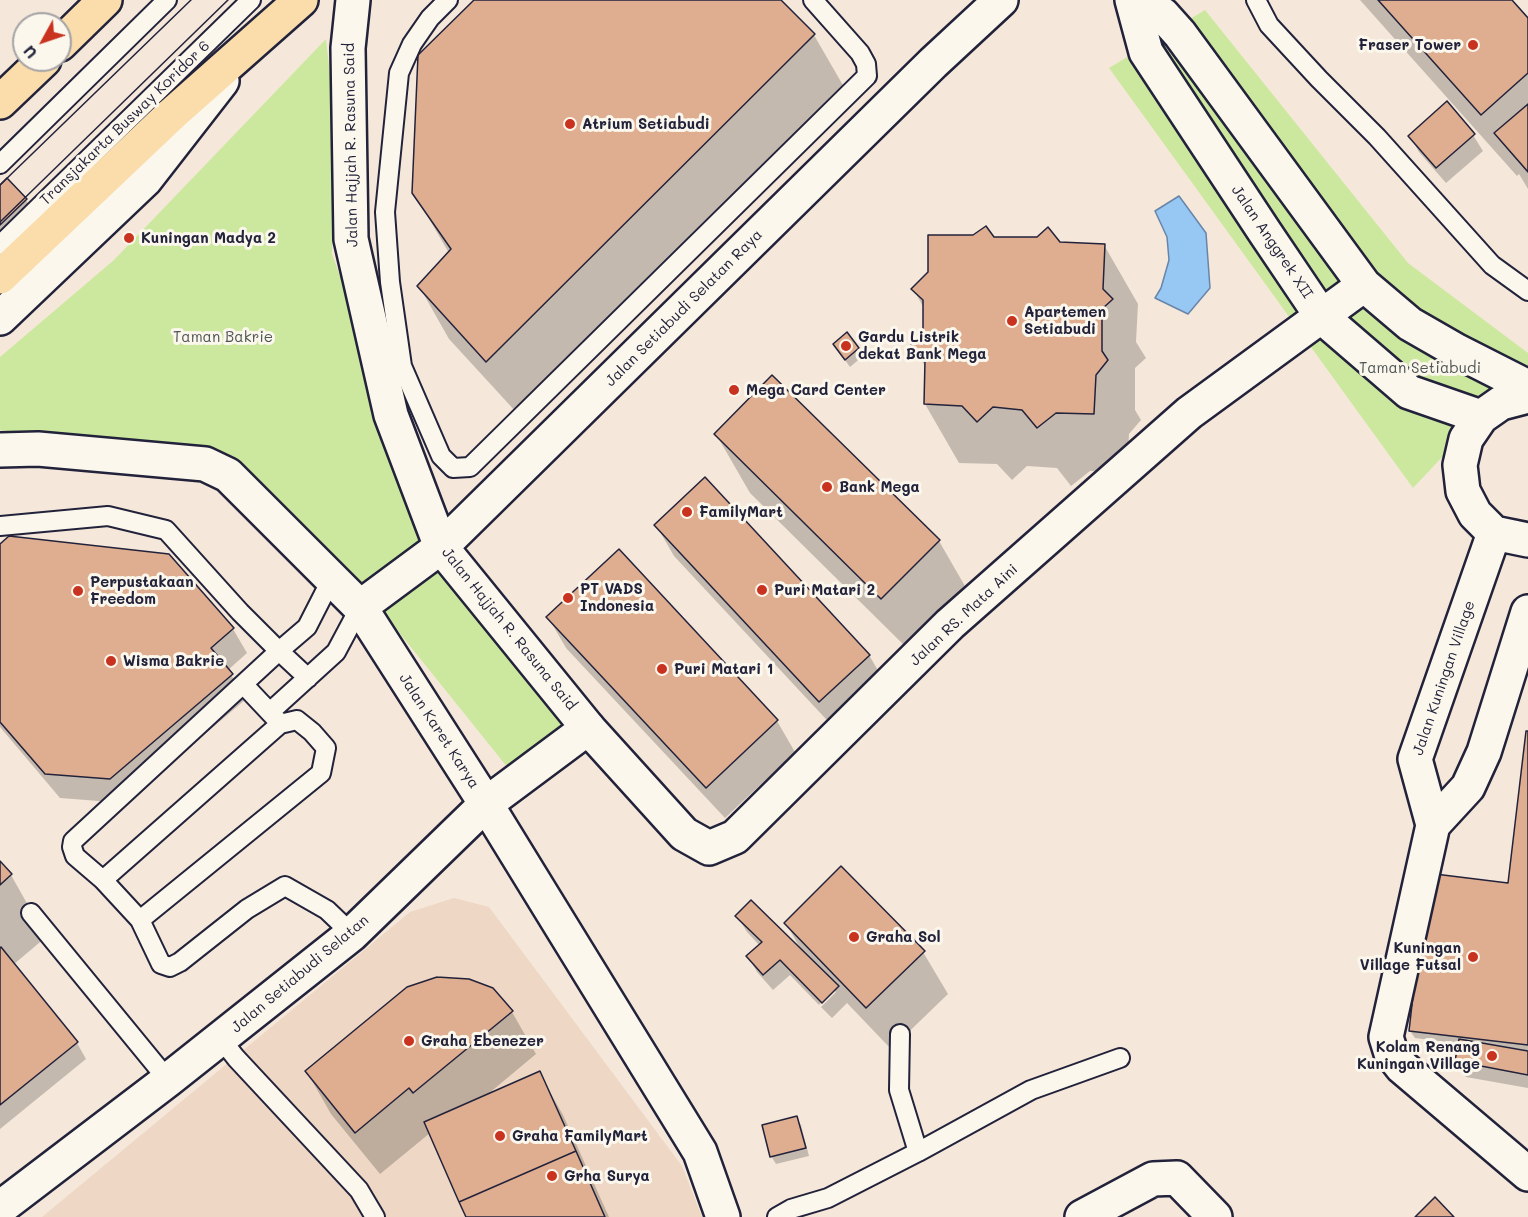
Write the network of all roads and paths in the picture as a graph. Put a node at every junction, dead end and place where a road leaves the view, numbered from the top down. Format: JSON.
{"nodes":[{"id":1,"x":105,"y":0,"type":"edge"},
{"id":2,"x":167,"y":0,"type":"edge"},
{"id":3,"x":251,"y":0,"type":"edge"},
{"id":4,"x":301,"y":0,"type":"edge"},
{"id":5,"x":353,"y":0,"type":"edge"},
{"id":6,"x":448,"y":0,"type":"edge"},
{"id":7,"x":813,"y":0,"type":"edge"},
{"id":8,"x":1001,"y":0,"type":"edge"},
{"id":9,"x":1132,"y":0,"type":"edge"},
{"id":10,"x":1144,"y":0,"type":"edge"},
{"id":11,"x":1256,"y":0,"type":"edge"},
{"id":12,"x":72,"y":32,"type":"edge"},
{"id":13,"x":247,"y":48,"type":"junction"},
{"id":14,"x":29,"y":72,"type":"edge"},
{"id":15,"x":3,"y":92,"type":"edge"},
{"id":16,"x":0,"y":164,"type":"edge"},
{"id":17,"x":0,"y":245,"type":"edge"},
{"id":18,"x":0,"y":276,"type":"edge"},
{"id":19,"x":1364,"y":285,"type":"junction"},
{"id":20,"x":1528,"y":291,"type":"edge"},
{"id":21,"x":1322,"y":316,"type":"junction"},
{"id":22,"x":0,"y":318,"type":"edge"},
{"id":23,"x":1528,"y":387,"type":"edge"},
{"id":24,"x":1528,"y":396,"type":"edge"},
{"id":25,"x":1481,"y":417,"type":"junction"},
{"id":26,"x":0,"y":450,"type":"edge"},
{"id":27,"x":0,"y":526,"type":"edge"},
{"id":28,"x":1494,"y":533,"type":"junction"},
{"id":29,"x":1528,"y":540,"type":"edge"},
{"id":30,"x":441,"y":546,"type":"junction"},
{"id":31,"x":332,"y":578,"type":"junction"},
{"id":32,"x":360,"y":607,"type":"junction"},
{"id":33,"x":1528,"y":612,"type":"edge"},
{"id":34,"x":279,"y":651,"type":"junction"},
{"id":35,"x":308,"y":678,"type":"junction"},
{"id":36,"x":243,"y":684,"type":"junction"},
{"id":37,"x":275,"y":718,"type":"junction"},
{"id":38,"x":588,"y":728,"type":"junction"},
{"id":39,"x":486,"y":804,"type":"junction"},
{"id":40,"x":1432,"y":825,"type":"junction"},
{"id":41,"x":103,"y":880,"type":"junction"},
{"id":42,"x":31,"y":913,"type":"dead end"},
{"id":43,"x":140,"y":920,"type":"junction"},
{"id":44,"x":352,"y":934,"type":"junction"},
{"id":45,"x":900,"y":1035,"type":"dead end"},
{"id":46,"x":221,"y":1039,"type":"junction"},
{"id":47,"x":1120,"y":1058,"type":"dead end"},
{"id":48,"x":168,"y":1080,"type":"junction"},
{"id":49,"x":918,"y":1152,"type":"junction"},
{"id":50,"x":1528,"y":1174,"type":"edge"},
{"id":51,"x":0,"y":1208,"type":"edge"},
{"id":52,"x":375,"y":1217,"type":"edge"},
{"id":53,"x":723,"y":1217,"type":"edge"},
{"id":54,"x":777,"y":1217,"type":"edge"},
{"id":55,"x":1082,"y":1217,"type":"edge"},
{"id":56,"x":1215,"y":1217,"type":"edge"}],
"edges":[{"from":1,"to":12,"type":"main road"},
{"from":2,"to":16,"type":"lane"},
{"from":3,"to":17,"type":"lane","name":"Transjakarta Busway Koridor 6"},
{"from":4,"to":13,"type":"main road"},
{"from":5,"to":30,"type":"street","name":"Jalan Hajjah R. Rasuna Said"},
{"from":6,"to":7,"type":"lane"},
{"from":8,"to":30,"type":"street","name":"Jalan Setiabudi Selatan Raya"},
{"from":9,"to":21,"type":"street","name":"Jalan Anggrek XII"},
{"from":10,"to":19,"type":"street"},
{"from":11,"to":20,"type":"lane"},
{"from":13,"to":18,"type":"main road"},
{"from":13,"to":22,"type":"street"},
{"from":14,"to":15,"type":"main road"},
{"from":19,"to":21,"type":"street","name":"Jalan RS. Mata Aini"},
{"from":19,"to":23,"type":"street"},
{"from":21,"to":25,"type":"street","name":"Jalan Anggrek XII"},
{"from":21,"to":38,"type":"street","name":"Jalan RS. Mata Aini"},
{"from":24,"to":25,"type":"street"},
{"from":25,"to":28,"type":"street"},
{"from":26,"to":31,"type":"street","name":"Jalan Karet Karya"},
{"from":27,"to":34,"type":"lane"},
{"from":28,"to":29,"type":"street"},
{"from":28,"to":40,"type":"street","name":"Jalan Kuningan Village"},
{"from":30,"to":32,"type":"street","name":"Jalan Setiabudi Selatan Raya"},
{"from":30,"to":38,"type":"street","name":"Jalan Hajjah R. Rasuna Said"},
{"from":31,"to":32,"type":"street","name":"Jalan Karet Karya"},
{"from":31,"to":34,"type":"lane"},
{"from":32,"to":35,"type":"lane"},
{"from":32,"to":39,"type":"street","name":"Jalan Karet Karya"},
{"from":33,"to":40,"type":"street"},
{"from":34,"to":35,"type":"lane"},
{"from":34,"to":36,"type":"lane"},
{"from":35,"to":37,"type":"lane"},
{"from":36,"to":37,"type":"lane"},
{"from":36,"to":41,"type":"lane"},
{"from":37,"to":41,"type":"lane"},
{"from":37,"to":43,"type":"lane"},
{"from":38,"to":39,"type":"street","name":"Jalan Setiabudi Selatan"},
{"from":39,"to":44,"type":"street","name":"Jalan Setiabudi Selatan"},
{"from":39,"to":53,"type":"street","name":"Jalan Karet Karya"},
{"from":40,"to":50,"type":"street","name":"Jalan Kuningan Village"},
{"from":41,"to":43,"type":"lane"},
{"from":42,"to":48,"type":"lane"},
{"from":43,"to":44,"type":"lane"},
{"from":44,"to":46,"type":"street","name":"Jalan Setiabudi Selatan"},
{"from":45,"to":49,"type":"lane"},
{"from":46,"to":48,"type":"street","name":"Jalan Setiabudi Selatan"},
{"from":46,"to":52,"type":"lane"},
{"from":47,"to":49,"type":"lane"},
{"from":48,"to":51,"type":"street","name":"Jalan Setiabudi Selatan"},
{"from":49,"to":54,"type":"lane"},
{"from":55,"to":56,"type":"street"}]}
